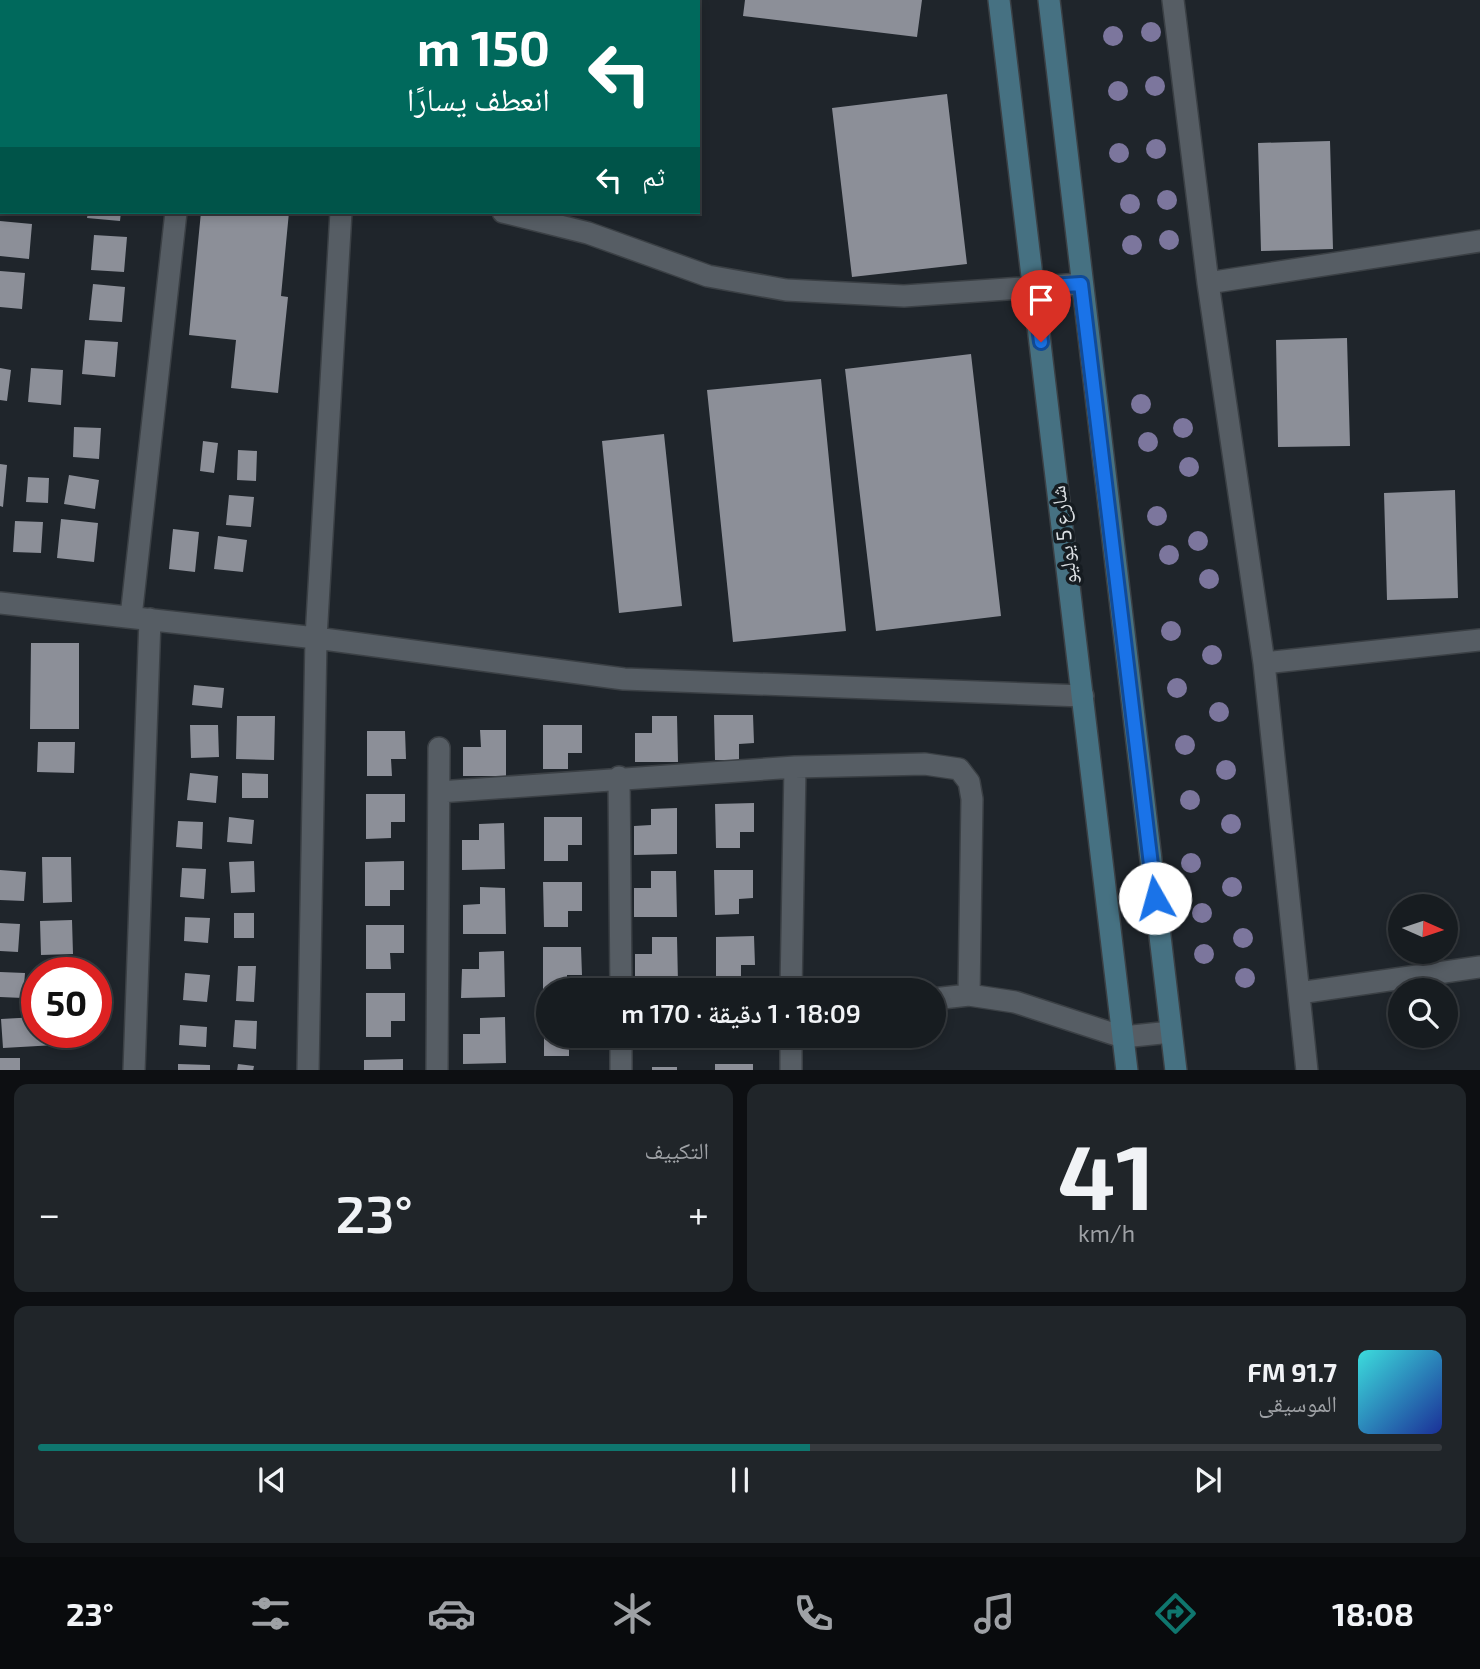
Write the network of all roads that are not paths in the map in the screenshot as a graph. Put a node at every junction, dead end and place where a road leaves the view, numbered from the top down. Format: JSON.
{"nodes":[{"id":1,"x":999,"y":0,"type":"edge"},
{"id":2,"x":1049,"y":0,"type":"edge"},
{"id":3,"x":1173,"y":0,"type":"edge"},
{"id":4,"x":176,"y":214,"type":"edge"},
{"id":5,"x":341,"y":214,"type":"edge"},
{"id":6,"x":511,"y":214,"type":"edge"},
{"id":7,"x":1480,"y":241,"type":"edge"},
{"id":8,"x":1208,"y":283,"type":"junction"},
{"id":9,"x":1081,"y":284,"type":"junction"},
{"id":10,"x":1034,"y":287,"type":"junction"},
{"id":11,"x":0,"y":603,"type":"edge"},
{"id":12,"x":140,"y":618,"type":"junction"},
{"id":13,"x":316,"y":638,"type":"junction"},
{"id":14,"x":1480,"y":640,"type":"edge"},
{"id":15,"x":1265,"y":663,"type":"junction"},
{"id":16,"x":1083,"y":696,"type":"junction"},
{"id":17,"x":439,"y":748,"type":"dead end"},
{"id":18,"x":795,"y":767,"type":"junction"},
{"id":19,"x":619,"y":777,"type":"junction"},
{"id":20,"x":439,"y":792,"type":"junction"},
{"id":21,"x":1480,"y":967,"type":"edge"},
{"id":22,"x":621,"y":978,"type":"edge"},
{"id":23,"x":791,"y":978,"type":"edge"},
{"id":24,"x":1298,"y":993,"type":"junction"},
{"id":25,"x":969,"y":995,"type":"junction"},
{"id":26,"x":946,"y":998,"type":"edge"},
{"id":27,"x":1171,"y":1032,"type":"junction"},
{"id":28,"x":1123,"y":1037,"type":"junction"},
{"id":29,"x":621,"y":1048,"type":"edge"},
{"id":30,"x":791,"y":1048,"type":"edge"},
{"id":31,"x":134,"y":1070,"type":"edge"},
{"id":32,"x":308,"y":1070,"type":"edge"},
{"id":33,"x":437,"y":1070,"type":"edge"},
{"id":34,"x":621,"y":1070,"type":"edge"},
{"id":35,"x":791,"y":1070,"type":"edge"},
{"id":36,"x":1127,"y":1070,"type":"edge"},
{"id":37,"x":1176,"y":1070,"type":"edge"},
{"id":38,"x":1307,"y":1070,"type":"edge"}],
"edges":[{"from":1,"to":10,"type":"main road","name":"شارع 5 يوليو"},
{"from":2,"to":9,"type":"main road"},
{"from":3,"to":8,"type":"street"},
{"from":4,"to":12,"type":"street"},
{"from":5,"to":13,"type":"street"},
{"from":6,"to":10,"type":"street"},
{"from":7,"to":8,"type":"street"},
{"from":8,"to":15,"type":"street"},
{"from":9,"to":10,"type":"street"},
{"from":9,"to":27,"type":"main road"},
{"from":10,"to":16,"type":"main road","name":"شارع 5 يوليو"},
{"from":11,"to":12,"type":"street"},
{"from":12,"to":13,"type":"street"},
{"from":12,"to":31,"type":"street"},
{"from":13,"to":16,"type":"street"},
{"from":13,"to":32,"type":"street"},
{"from":14,"to":15,"type":"street"},
{"from":15,"to":24,"type":"street"},
{"from":16,"to":28,"type":"main road","name":"شارع 5 يوليو"},
{"from":17,"to":20,"type":"street"},
{"from":18,"to":19,"type":"street"},
{"from":18,"to":23,"type":"street"},
{"from":18,"to":25,"type":"street"},
{"from":19,"to":20,"type":"street"},
{"from":19,"to":22,"type":"street"},
{"from":20,"to":33,"type":"street"},
{"from":21,"to":24,"type":"street"},
{"from":24,"to":38,"type":"street"},
{"from":25,"to":26,"type":"street"},
{"from":25,"to":28,"type":"street"},
{"from":27,"to":28,"type":"street"},
{"from":27,"to":37,"type":"main road"},
{"from":28,"to":36,"type":"main road","name":"شارع 5 يوليو"},
{"from":29,"to":34,"type":"street"},
{"from":30,"to":35,"type":"street"}]}
